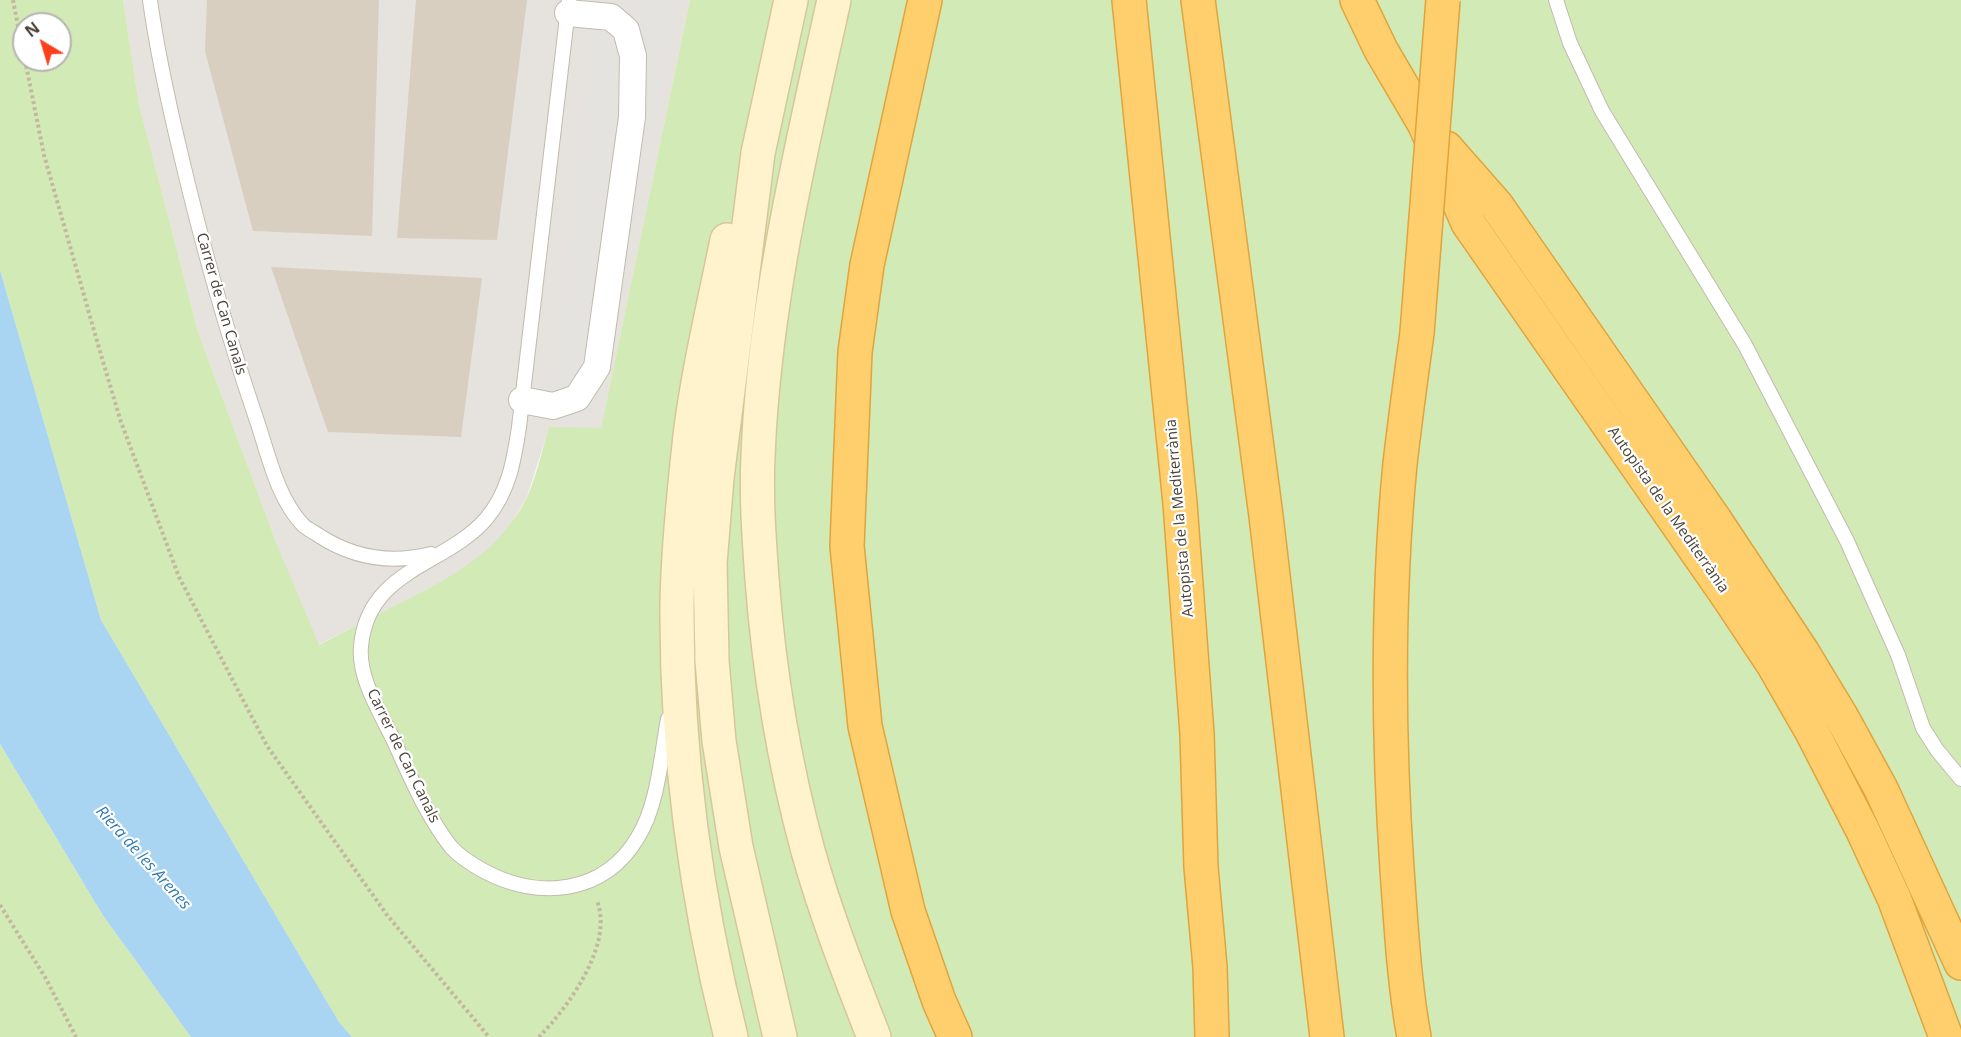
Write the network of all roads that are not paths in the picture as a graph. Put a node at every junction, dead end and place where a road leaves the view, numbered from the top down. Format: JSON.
{"nodes":[{"id":1,"x":150,"y":0,"type":"edge"},
{"id":2,"x":791,"y":0,"type":"edge"},
{"id":3,"x":834,"y":0,"type":"edge"},
{"id":4,"x":925,"y":0,"type":"edge"},
{"id":5,"x":1129,"y":0,"type":"edge"},
{"id":6,"x":1198,"y":0,"type":"edge"},
{"id":7,"x":1357,"y":0,"type":"edge"},
{"id":8,"x":1443,"y":0,"type":"edge"},
{"id":9,"x":1556,"y":0,"type":"edge"},
{"id":10,"x":568,"y":7,"type":"edge"},
{"id":11,"x":1425,"y":125,"type":"junction"},
{"id":12,"x":758,"y":153,"type":"junction"},
{"id":13,"x":522,"y":400,"type":"junction"},
{"id":14,"x":442,"y":551,"type":"junction"},
{"id":15,"x":678,"y":662,"type":"junction"},
{"id":16,"x":1961,"y":779,"type":"edge"},
{"id":17,"x":1961,"y":963,"type":"edge"},
{"id":18,"x":731,"y":1037,"type":"edge"},
{"id":19,"x":780,"y":1037,"type":"edge"},
{"id":20,"x":874,"y":1037,"type":"edge"},
{"id":21,"x":955,"y":1037,"type":"edge"},
{"id":22,"x":1212,"y":1037,"type":"edge"},
{"id":23,"x":1327,"y":1037,"type":"edge"},
{"id":24,"x":1414,"y":1037,"type":"edge"},
{"id":25,"x":1947,"y":1037,"type":"edge"}],
"edges":[{"from":1,"to":14,"type":"lane","name":"Carrer de Can Canals"},
{"from":2,"to":12,"type":"main road"},
{"from":3,"to":20,"type":"main road"},
{"from":4,"to":21,"type":"highway"},
{"from":5,"to":22,"type":"highway","name":"Autopista de la Mediterrània"},
{"from":6,"to":23,"type":"highway"},
{"from":7,"to":11,"type":"highway","name":"Autopista de la Mediterrània"},
{"from":8,"to":24,"type":"highway","bridge":true},
{"from":9,"to":16,"type":"lane"},
{"from":10,"to":13,"type":"lane","name":"Carrer de Can Canals"},
{"from":10,"to":13,"type":"street"},
{"from":11,"to":17,"type":"highway"},
{"from":11,"to":25,"type":"highway","name":"Autopista de la Mediterrània"},
{"from":12,"to":15,"type":"main road"},
{"from":12,"to":19,"type":"main road"},
{"from":13,"to":14,"type":"lane","name":"Carrer de Can Canals"},
{"from":14,"to":15,"type":"lane","name":"Carrer de Can Canals"},
{"from":15,"to":18,"type":"main road"}]}
